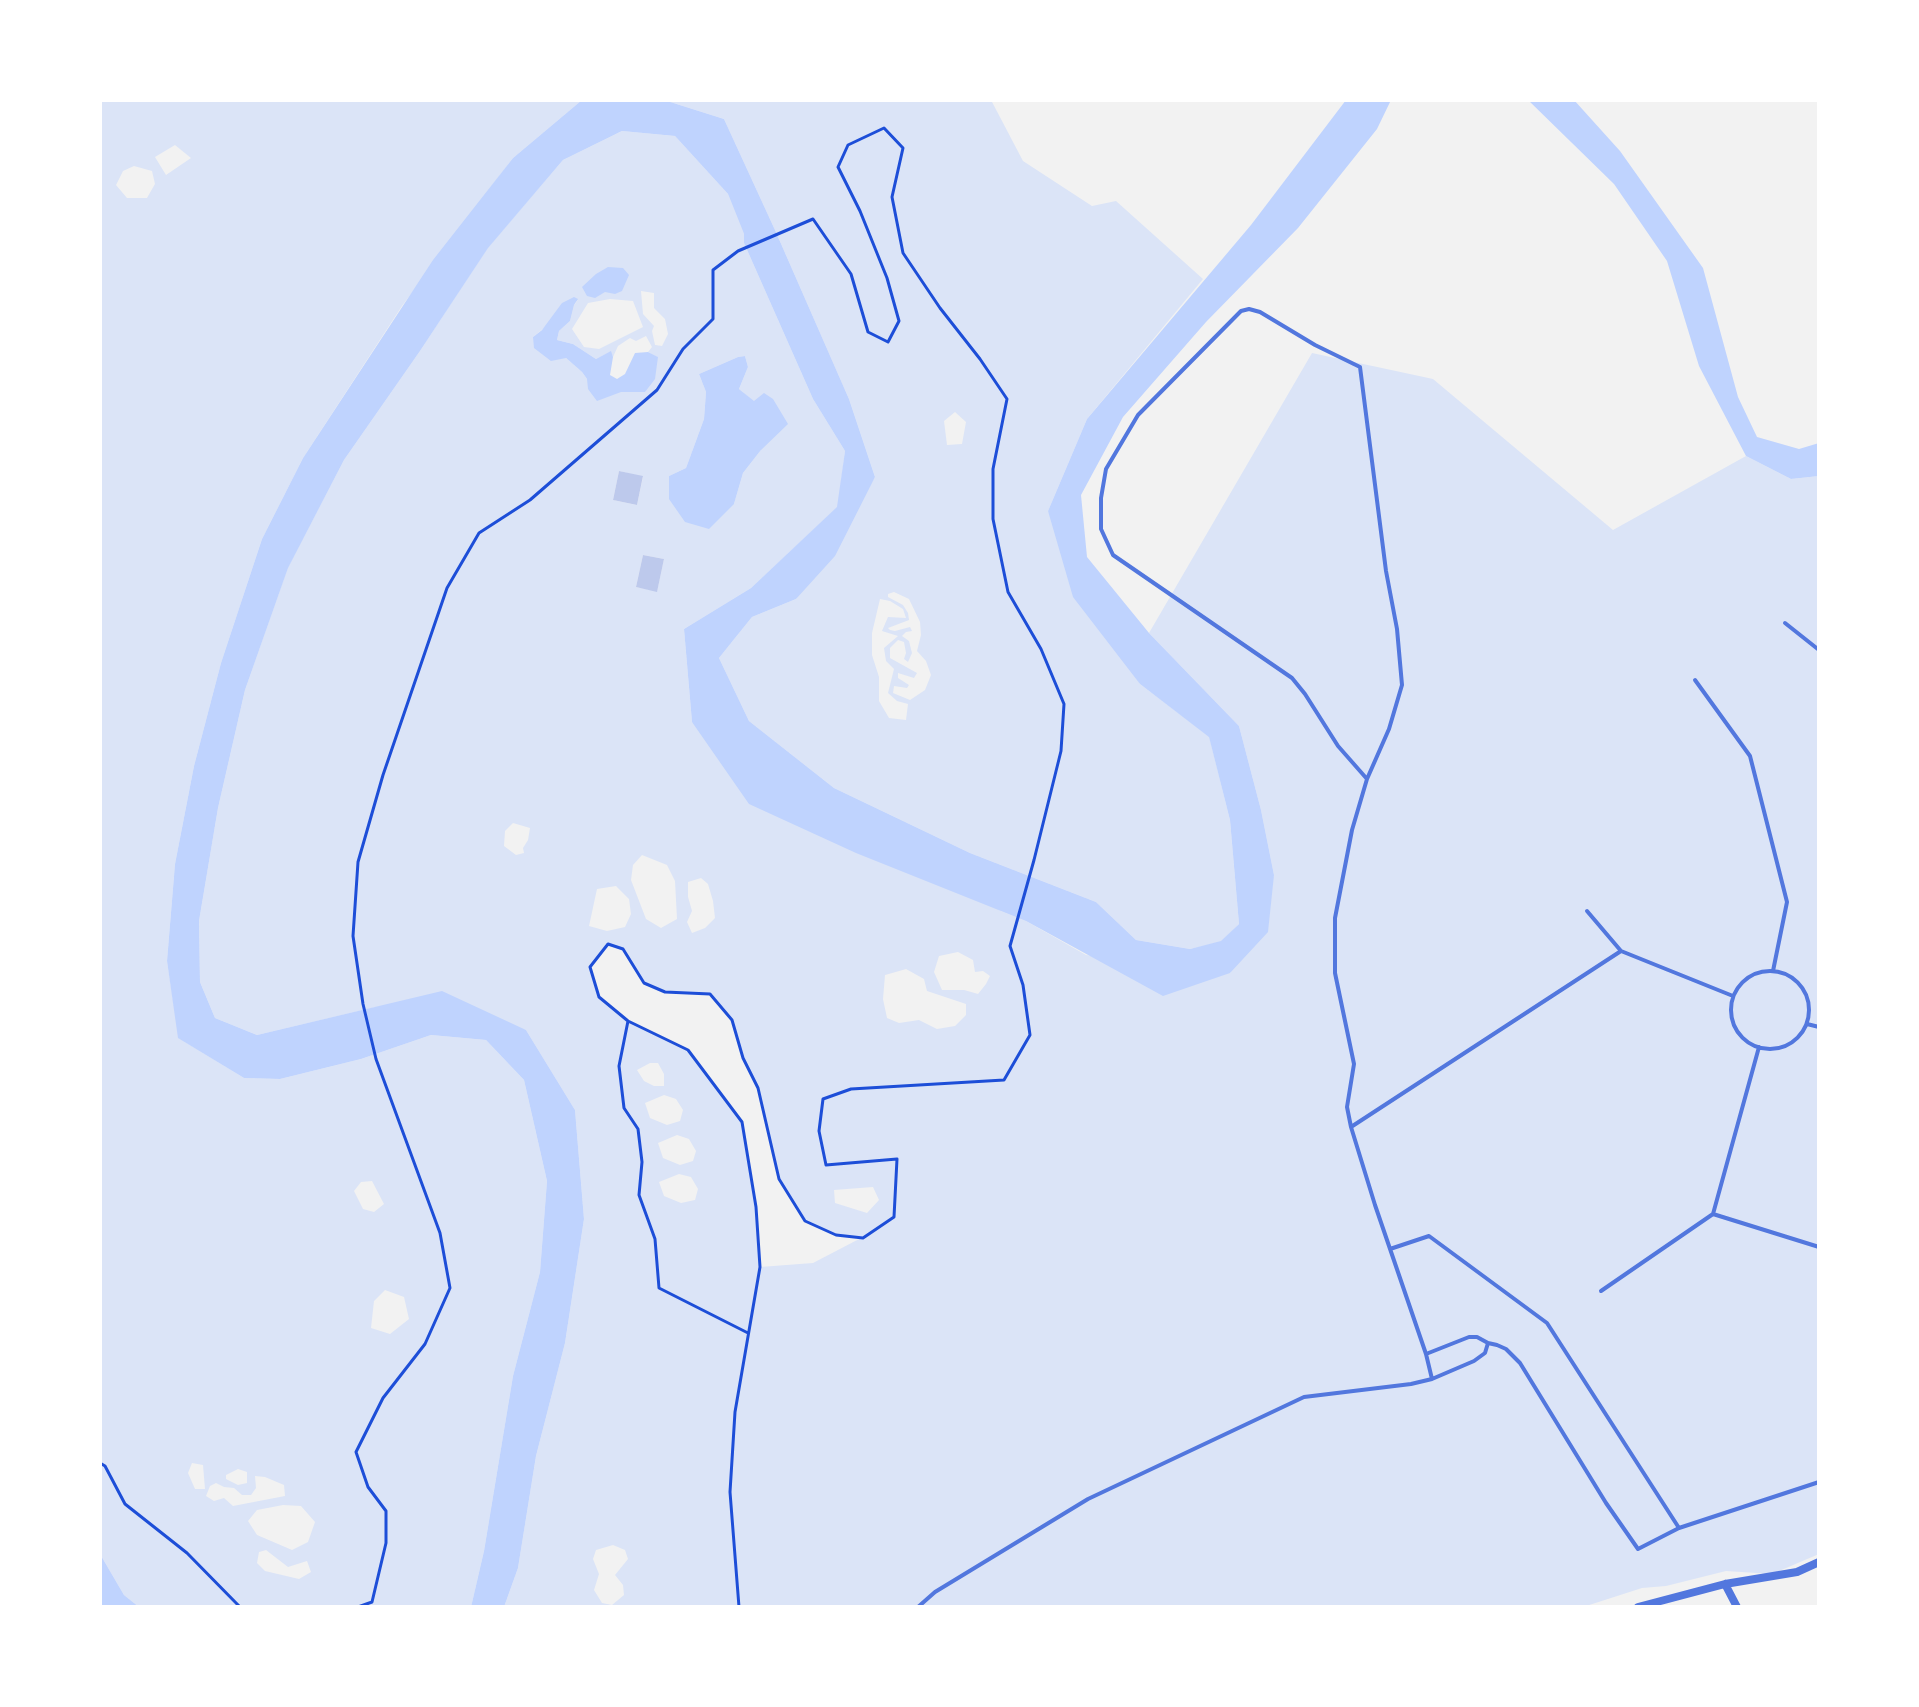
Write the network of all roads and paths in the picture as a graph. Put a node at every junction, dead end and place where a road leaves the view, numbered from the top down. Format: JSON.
{"nodes":[{"id":1,"x":1785,"y":623,"type":"dead end"},
{"id":2,"x":1819,"y":650,"type":"edge"},
{"id":3,"x":1695,"y":680,"type":"dead end"},
{"id":4,"x":1367,"y":779,"type":"junction"},
{"id":5,"x":1587,"y":911,"type":"dead end"},
{"id":6,"x":1621,"y":951,"type":"junction"},
{"id":7,"x":1773,"y":971,"type":"junction"},
{"id":8,"x":1733,"y":996,"type":"junction"},
{"id":9,"x":628,"y":1021,"type":"junction"},
{"id":10,"x":1807,"y":1024,"type":"junction"},
{"id":11,"x":1819,"y":1027,"type":"edge"},
{"id":12,"x":1759,"y":1047,"type":"junction"},
{"id":13,"x":1351,"y":1127,"type":"junction"},
{"id":14,"x":1713,"y":1214,"type":"junction"},
{"id":15,"x":1819,"y":1247,"type":"edge"},
{"id":16,"x":1390,"y":1249,"type":"junction"},
{"id":17,"x":1601,"y":1291,"type":"dead end"},
{"id":18,"x":748,"y":1333,"type":"junction"},
{"id":19,"x":1488,"y":1343,"type":"junction"},
{"id":20,"x":1426,"y":1354,"type":"junction"},
{"id":21,"x":1432,"y":1379,"type":"junction"},
{"id":22,"x":100,"y":1463,"type":"edge"},
{"id":23,"x":1819,"y":1482,"type":"edge"},
{"id":24,"x":1679,"y":1528,"type":"junction"},
{"id":25,"x":1819,"y":1562,"type":"edge"},
{"id":26,"x":1725,"y":1584,"type":"junction"},
{"id":27,"x":240,"y":1607,"type":"edge"},
{"id":28,"x":358,"y":1607,"type":"edge"},
{"id":29,"x":739,"y":1607,"type":"edge"},
{"id":30,"x":918,"y":1607,"type":"edge"},
{"id":31,"x":1638,"y":1607,"type":"edge"},
{"id":32,"x":1737,"y":1607,"type":"edge"}],
"edges":[{"from":1,"to":2,"type":"lane"},
{"from":3,"to":7,"type":"lane"},
{"from":4,"to":4,"type":"lane"},
{"from":4,"to":13,"type":"lane"},
{"from":5,"to":6,"type":"lane"},
{"from":6,"to":8,"type":"lane"},
{"from":6,"to":13,"type":"lane"},
{"from":7,"to":8,"type":"lane"},
{"from":7,"to":10,"type":"lane"},
{"from":8,"to":12,"type":"lane"},
{"from":9,"to":18,"type":"path"},
{"from":9,"to":18,"type":"path"},
{"from":9,"to":28,"type":"path"},
{"from":10,"to":11,"type":"lane"},
{"from":10,"to":12,"type":"lane"},
{"from":12,"to":14,"type":"lane"},
{"from":13,"to":16,"type":"lane"},
{"from":14,"to":15,"type":"lane"},
{"from":14,"to":17,"type":"lane"},
{"from":16,"to":20,"type":"lane"},
{"from":16,"to":24,"type":"lane"},
{"from":18,"to":29,"type":"path"},
{"from":19,"to":20,"type":"lane"},
{"from":19,"to":21,"type":"lane"},
{"from":19,"to":24,"type":"lane"},
{"from":20,"to":21,"type":"lane"},
{"from":21,"to":30,"type":"lane"},
{"from":22,"to":27,"type":"path"},
{"from":23,"to":24,"type":"lane"},
{"from":25,"to":26,"type":"street"},
{"from":26,"to":31,"type":"street"},
{"from":26,"to":32,"type":"street"}]}
